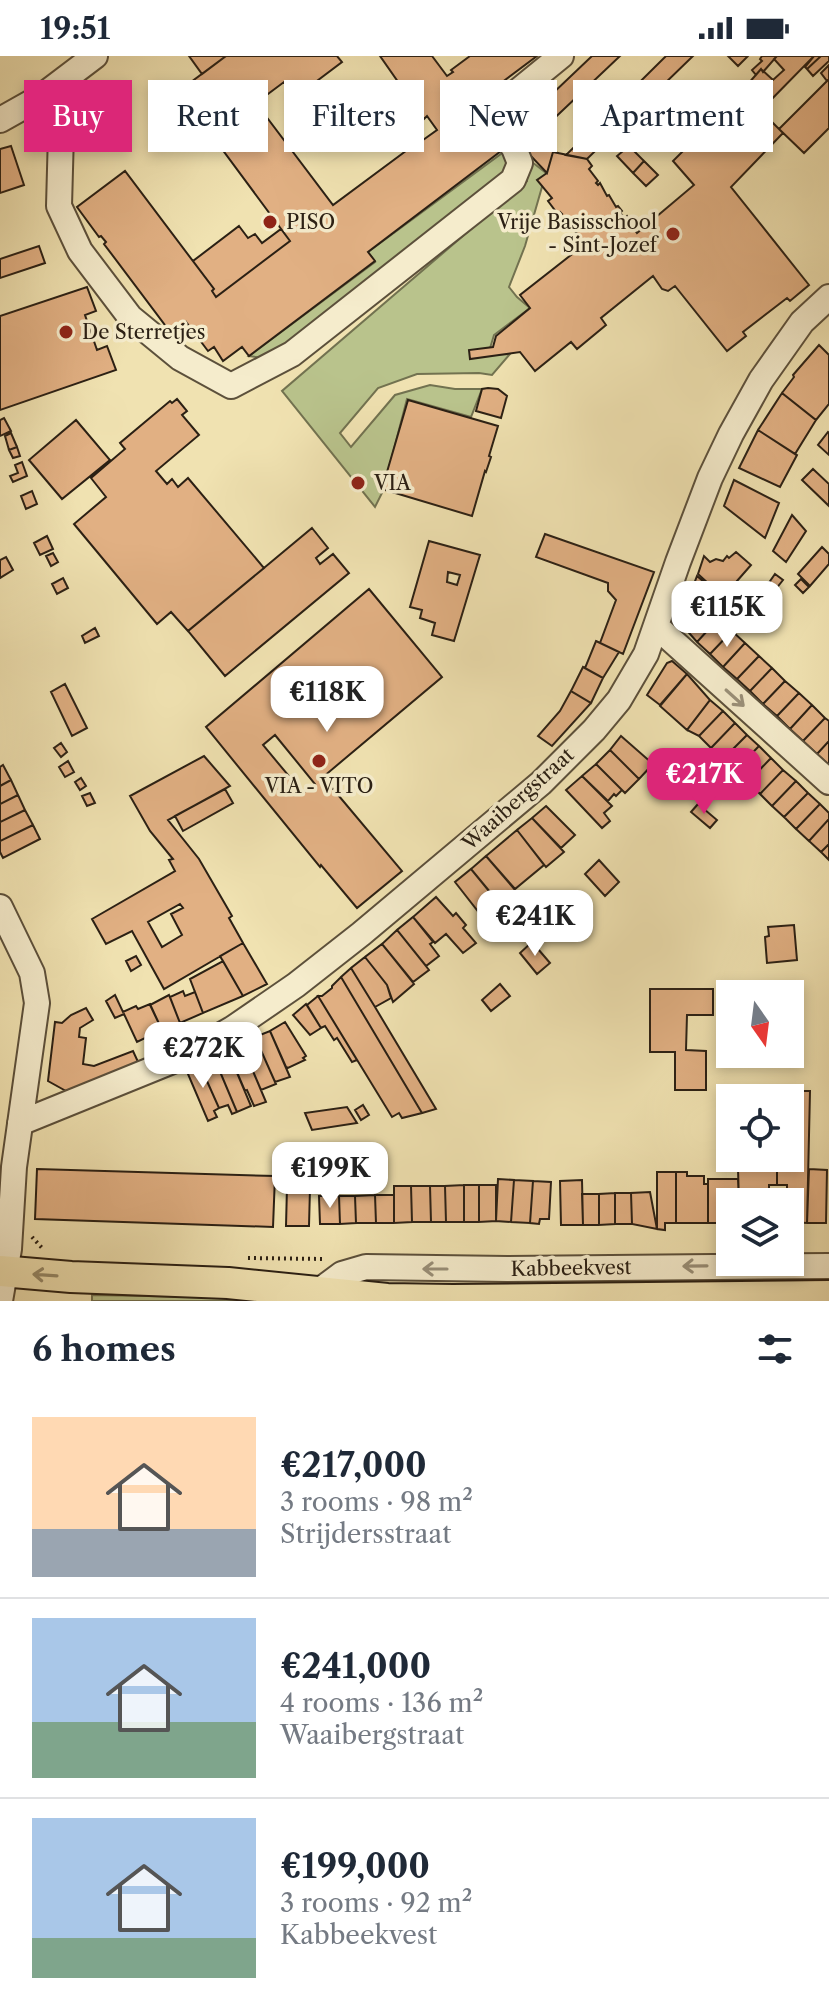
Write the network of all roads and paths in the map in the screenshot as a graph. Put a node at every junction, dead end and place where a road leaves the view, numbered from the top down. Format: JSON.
{"nodes":[{"id":1,"x":95,"y":56,"type":"edge"},
{"id":2,"x":561,"y":56,"type":"edge"},
{"id":3,"x":63,"y":80,"type":"edge"},
{"id":4,"x":24,"y":107,"type":"edge"},
{"id":5,"x":0,"y":120,"type":"edge"},
{"id":6,"x":60,"y":152,"type":"edge"},
{"id":7,"x":829,"y":297,"type":"edge"},
{"id":8,"x":657,"y":627,"type":"junction"},
{"id":9,"x":829,"y":782,"type":"edge"},
{"id":10,"x":0,"y":907,"type":"edge"},
{"id":11,"x":20,"y":1123,"type":"junction"},
{"id":12,"x":829,"y":1266,"type":"edge"},
{"id":13,"x":2,"y":1281,"type":"edge"},
{"id":14,"x":319,"y":1291,"type":"junction"},
{"id":15,"x":829,"y":1296,"type":"edge"}],
"edges":[{"from":1,"to":3,"type":"street"},
{"from":2,"to":6,"type":"street"},
{"from":4,"to":5,"type":"street"},
{"from":7,"to":8,"type":"street","name":"Waaibergstraat"},
{"from":8,"to":9,"type":"street","one_way":true},
{"from":8,"to":11,"type":"street","name":"Waaibergstraat"},
{"from":10,"to":11,"type":"street"},
{"from":11,"to":13,"type":"street"},
{"from":12,"to":14,"type":"street","name":"Kabbeekvest","one_way":true},
{"from":14,"to":13,"type":"main road","name":"Kabbeekvest","one_way":true},
{"from":14,"to":15,"type":"main road","name":"Kabbeekvest"}]}
